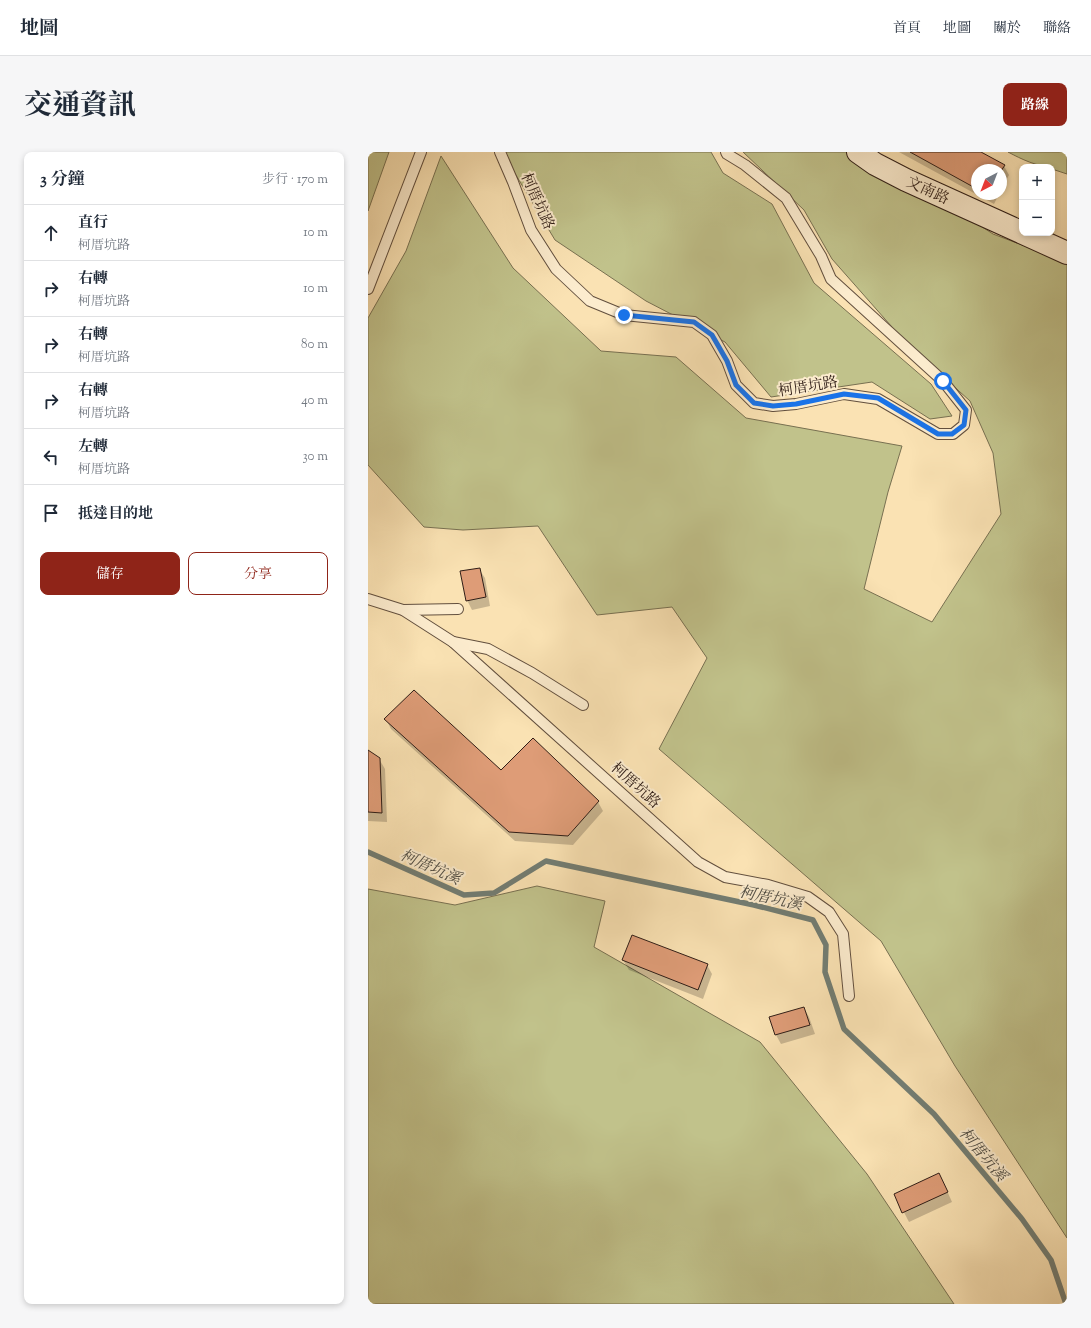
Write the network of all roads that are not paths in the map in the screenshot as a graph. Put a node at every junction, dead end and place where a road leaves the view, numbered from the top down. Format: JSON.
{"nodes":[{"id":1,"x":421,"y":152,"type":"edge"},
{"id":2,"x":500,"y":152,"type":"edge"},
{"id":3,"x":726,"y":152,"type":"edge"},
{"id":4,"x":858,"y":152,"type":"edge"},
{"id":5,"x":1067,"y":253,"type":"edge"},
{"id":6,"x":368,"y":289,"type":"edge"},
{"id":7,"x":368,"y":599,"type":"edge"},
{"id":8,"x":458,"y":609,"type":"dead end"},
{"id":9,"x":403,"y":610,"type":"junction"},
{"id":10,"x":453,"y":642,"type":"junction"},
{"id":11,"x":583,"y":705,"type":"dead end"},
{"id":12,"x":849,"y":996,"type":"dead end"}],
"edges":[{"from":1,"to":6,"type":"lane"},
{"from":2,"to":3,"type":"lane","name":"柯厝坑路"},
{"from":4,"to":5,"type":"street","name":"文南路"},
{"from":7,"to":9,"type":"lane","name":"柯厝坑路"},
{"from":8,"to":9,"type":"lane"},
{"from":9,"to":10,"type":"lane","name":"柯厝坑路"},
{"from":10,"to":11,"type":"lane"},
{"from":10,"to":12,"type":"lane","name":"柯厝坑路"}]}
